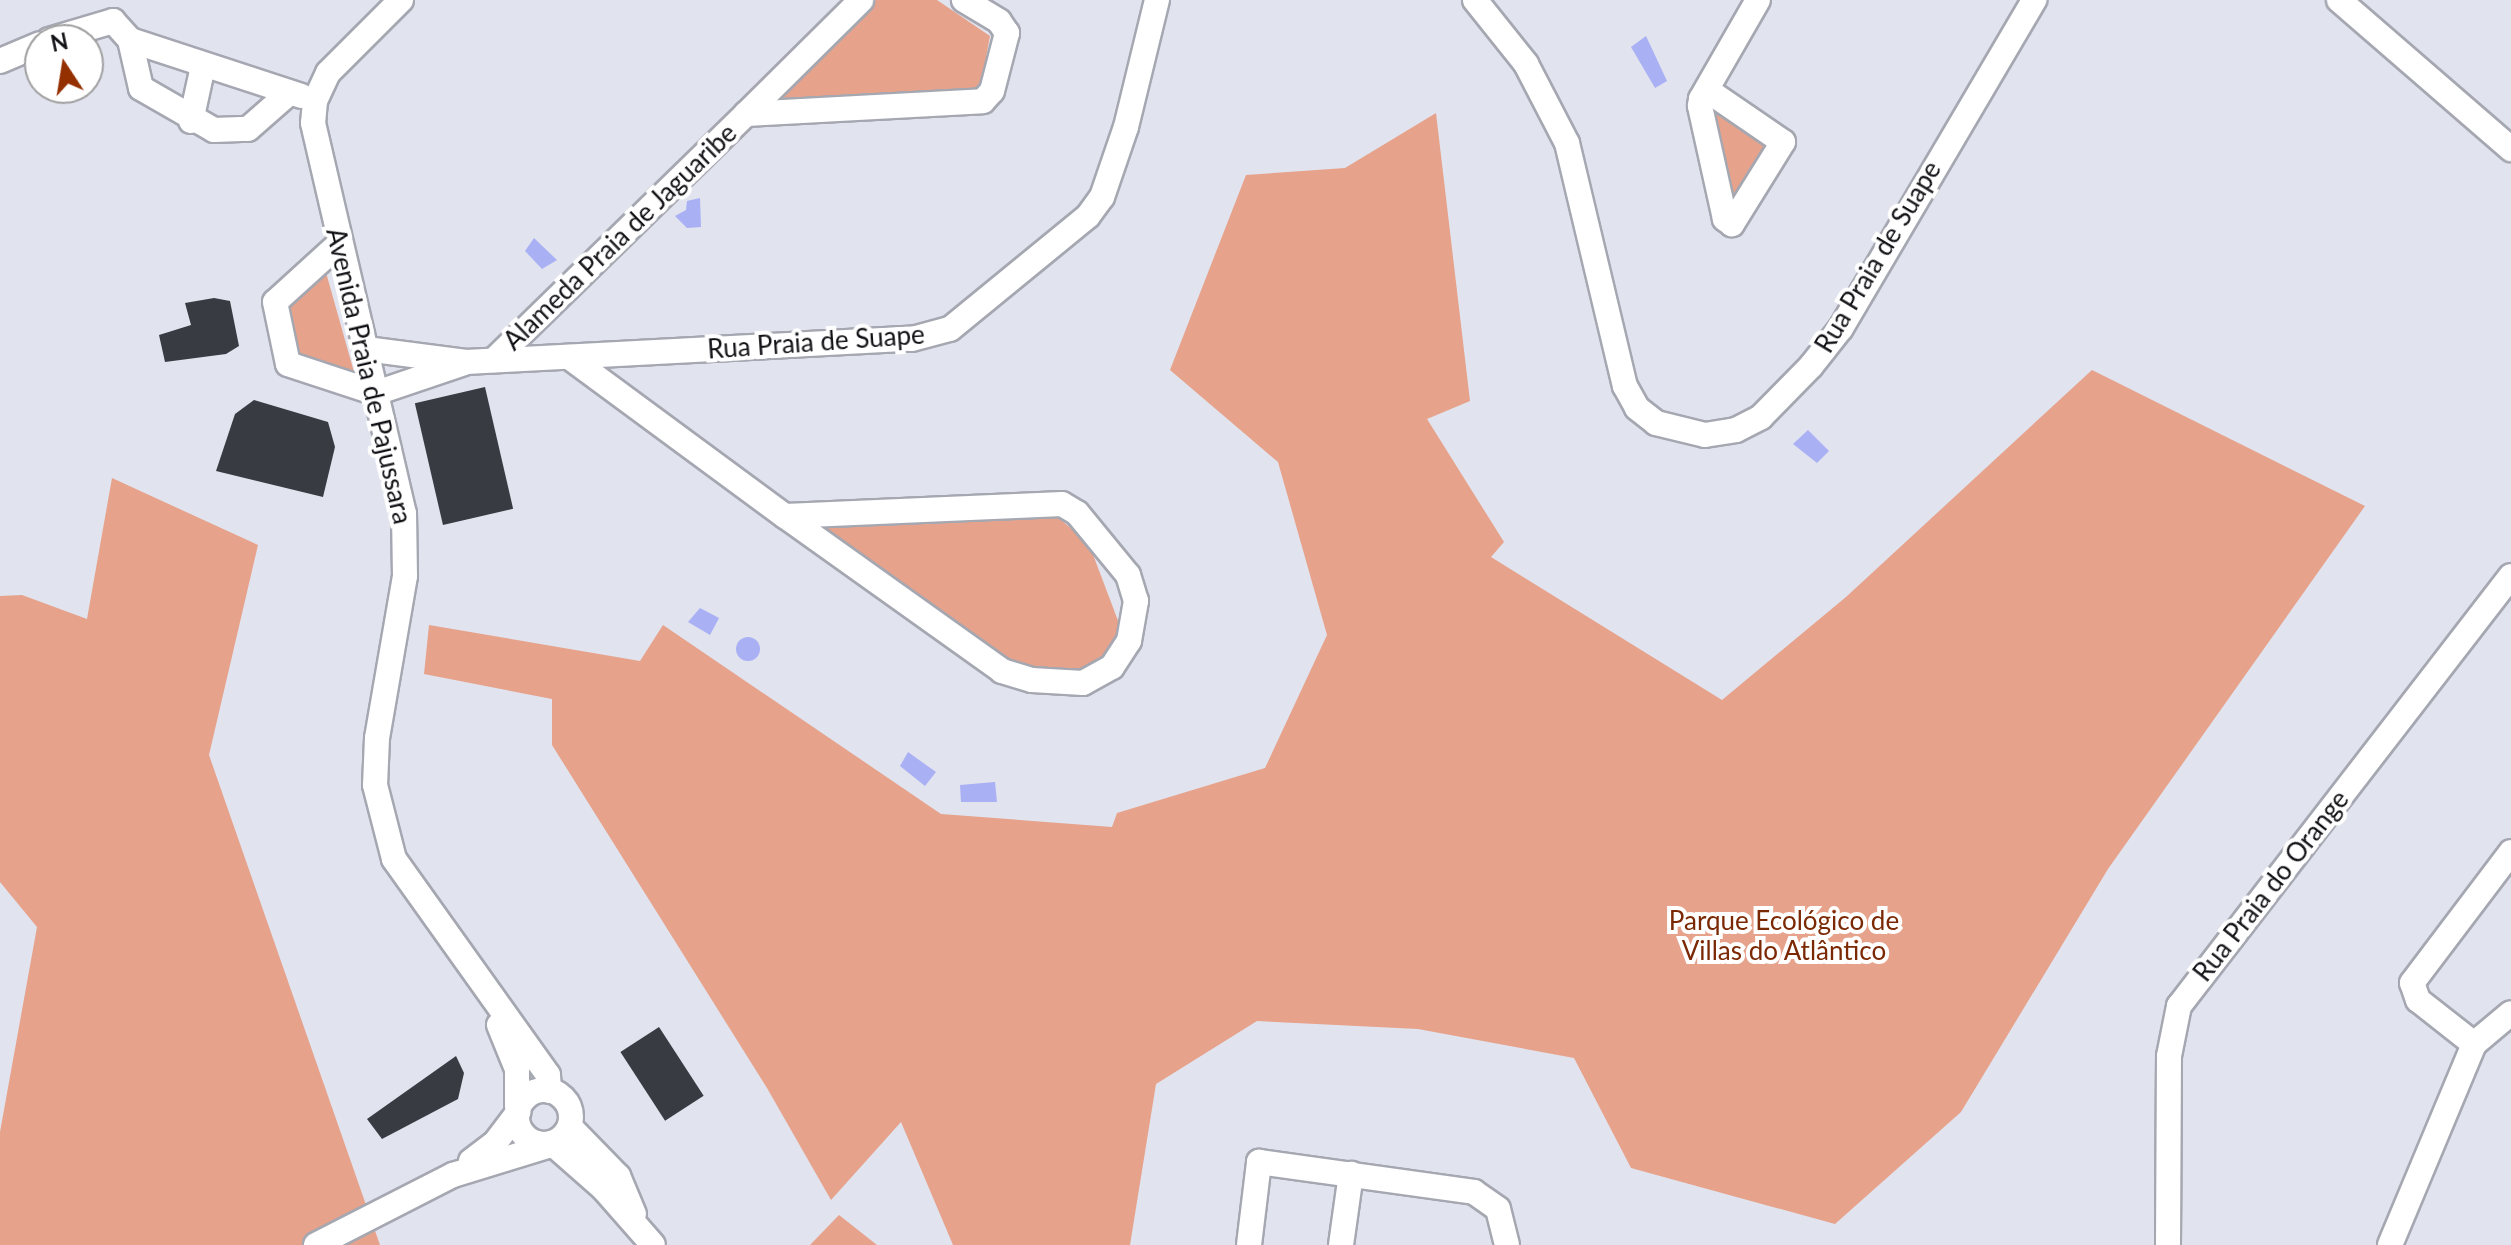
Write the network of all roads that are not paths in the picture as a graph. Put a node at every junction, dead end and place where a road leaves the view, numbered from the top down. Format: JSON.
{"nodes":[{"id":1,"x":401,"y":0,"type":"edge"},
{"id":2,"x":861,"y":0,"type":"edge"},
{"id":3,"x":964,"y":0,"type":"edge"},
{"id":4,"x":1157,"y":0,"type":"edge"},
{"id":5,"x":1475,"y":0,"type":"edge"},
{"id":6,"x":1758,"y":0,"type":"edge"},
{"id":7,"x":2034,"y":0,"type":"edge"},
{"id":8,"x":2339,"y":0,"type":"edge"},
{"id":9,"x":114,"y":11,"type":"edge"},
{"id":10,"x":85,"y":24,"type":"edge"},
{"id":11,"x":130,"y":40,"type":"junction"},
{"id":12,"x":24,"y":51,"type":"edge"},
{"id":13,"x":0,"y":61,"type":"edge"},
{"id":14,"x":203,"y":66,"type":"junction"},
{"id":15,"x":1707,"y":90,"type":"junction"},
{"id":16,"x":289,"y":93,"type":"junction"},
{"id":17,"x":315,"y":101,"type":"junction"},
{"id":18,"x":746,"y":114,"type":"junction"},
{"id":19,"x":191,"y":121,"type":"junction"},
{"id":20,"x":2511,"y":149,"type":"edge"},
{"id":21,"x":339,"y":244,"type":"junction"},
{"id":22,"x":366,"y":349,"type":"junction"},
{"id":23,"x":569,"y":357,"type":"junction"},
{"id":24,"x":494,"y":360,"type":"junction"},
{"id":25,"x":466,"y":362,"type":"junction"},
{"id":26,"x":376,"y":393,"type":"junction"},
{"id":27,"x":785,"y":516,"type":"junction"},
{"id":28,"x":2511,"y":576,"type":"edge"},
{"id":29,"x":2511,"y":852,"type":"edge"},
{"id":30,"x":486,"y":993,"type":"junction"},
{"id":31,"x":2511,"y":1013,"type":"edge"},
{"id":32,"x":2474,"y":1044,"type":"junction"},
{"id":33,"x":549,"y":1091,"type":"junction"},
{"id":34,"x":518,"y":1109,"type":"junction"},
{"id":35,"x":557,"y":1139,"type":"junction"},
{"id":36,"x":1351,"y":1174,"type":"junction"},
{"id":37,"x":453,"y":1175,"type":"junction"},
{"id":38,"x":316,"y":1245,"type":"edge"},
{"id":39,"x":653,"y":1245,"type":"edge"},
{"id":40,"x":1249,"y":1245,"type":"edge"},
{"id":41,"x":1341,"y":1245,"type":"edge"},
{"id":42,"x":1507,"y":1245,"type":"edge"},
{"id":43,"x":2168,"y":1245,"type":"edge"},
{"id":44,"x":2390,"y":1245,"type":"edge"}],
"edges":[{"from":1,"to":17,"type":"street"},
{"from":2,"to":18,"type":"street","name":"Alameda Praia de Jaguaribe"},
{"from":3,"to":18,"type":"street","name":"Alameda Praia de Jaguaribe"},
{"from":4,"to":23,"type":"street","name":"Rua Praia de Suape"},
{"from":5,"to":7,"type":"street","name":"Rua Praia de Suape"},
{"from":6,"to":15,"type":"street"},
{"from":8,"to":20,"type":"street"},
{"from":9,"to":10,"type":"street"},
{"from":9,"to":11,"type":"street"},
{"from":11,"to":14,"type":"street"},
{"from":11,"to":19,"type":"street"},
{"from":12,"to":13,"type":"street"},
{"from":14,"to":16,"type":"street"},
{"from":14,"to":19,"type":"street"},
{"from":15,"to":15,"type":"street"},
{"from":16,"to":17,"type":"street"},
{"from":16,"to":19,"type":"street"},
{"from":17,"to":21,"type":"street","name":"Avenida Praia de Pajussara"},
{"from":18,"to":24,"type":"street","name":"Alameda Praia de Jaguaribe"},
{"from":21,"to":22,"type":"street","name":"Avenida Praia de Pajussara"},
{"from":21,"to":26,"type":"street"},
{"from":22,"to":25,"type":"street","name":"Rua Praia de Suape"},
{"from":22,"to":26,"type":"street","name":"Avenida Praia de Pajussara"},
{"from":23,"to":24,"type":"street","name":"Rua Praia de Suape"},
{"from":23,"to":27,"type":"street"},
{"from":24,"to":25,"type":"street","name":"Rua Praia de Suape"},
{"from":25,"to":26,"type":"street","name":"Rua Praia de Suape"},
{"from":26,"to":30,"type":"street","name":"Avenida Praia de Pajussara"},
{"from":27,"to":27,"type":"street"},
{"from":28,"to":43,"type":"street","name":"Rua Praia do Orange"},
{"from":29,"to":32,"type":"street"},
{"from":30,"to":33,"type":"street","name":"Avenida Praia de Pajussara"},
{"from":30,"to":34,"type":"street","name":"Avenida Praia de Pajussara"},
{"from":31,"to":32,"type":"street"},
{"from":32,"to":44,"type":"street"},
{"from":33,"to":34,"type":"street"},
{"from":33,"to":35,"type":"street"},
{"from":34,"to":35,"type":"street"},
{"from":34,"to":37,"type":"street"},
{"from":35,"to":37,"type":"street"},
{"from":35,"to":39,"type":"street"},
{"from":36,"to":40,"type":"street"},
{"from":36,"to":41,"type":"street"},
{"from":36,"to":42,"type":"street"},
{"from":37,"to":38,"type":"street"}]}
